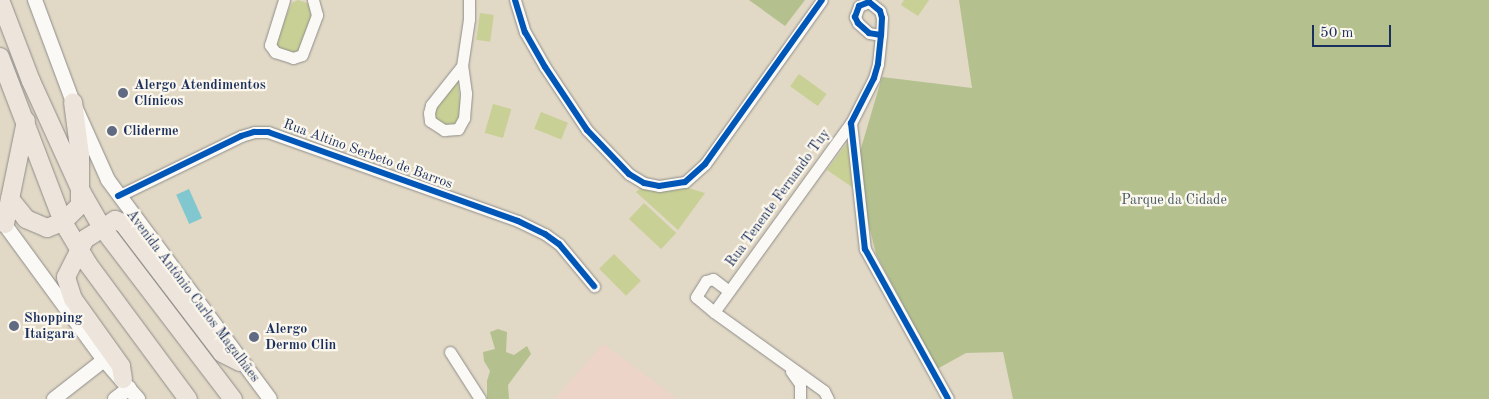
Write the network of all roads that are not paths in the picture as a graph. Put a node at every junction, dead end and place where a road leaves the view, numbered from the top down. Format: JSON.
{"nodes":[{"id":1,"x":0,"y":0,"type":"edge"},
{"id":2,"x":35,"y":0,"type":"edge"},
{"id":3,"x":284,"y":0,"type":"edge"},
{"id":4,"x":313,"y":0,"type":"edge"},
{"id":5,"x":468,"y":0,"type":"edge"},
{"id":6,"x":515,"y":0,"type":"edge"},
{"id":7,"x":822,"y":0,"type":"edge"},
{"id":8,"x":881,"y":35,"type":"dead end"},
{"id":9,"x":0,"y":57,"type":"edge"},
{"id":10,"x":462,"y":66,"type":"junction"},
{"id":11,"x":73,"y":102,"type":"junction"},
{"id":12,"x":26,"y":121,"type":"junction"},
{"id":13,"x":851,"y":123,"type":"junction"},
{"id":14,"x":82,"y":193,"type":"junction"},
{"id":15,"x":118,"y":196,"type":"junction"},
{"id":16,"x":10,"y":199,"type":"junction"},
{"id":17,"x":2,"y":221,"type":"edge"},
{"id":18,"x":63,"y":222,"type":"junction"},
{"id":19,"x":101,"y":226,"type":"junction"},
{"id":20,"x":78,"y":249,"type":"junction"},
{"id":21,"x":594,"y":286,"type":"dead end"},
{"id":22,"x":729,"y":291,"type":"junction"},
{"id":23,"x":714,"y":312,"type":"junction"},
{"id":24,"x":450,"y":352,"type":"dead end"},
{"id":25,"x":104,"y":360,"type":"junction"},
{"id":26,"x":240,"y":362,"type":"junction"},
{"id":27,"x":788,"y":368,"type":"junction"},
{"id":28,"x":130,"y":389,"type":"edge"},
{"id":29,"x":54,"y":399,"type":"edge"},
{"id":30,"x":115,"y":399,"type":"edge"},
{"id":31,"x":188,"y":399,"type":"edge"},
{"id":32,"x":234,"y":399,"type":"edge"},
{"id":33,"x":270,"y":399,"type":"edge"},
{"id":34,"x":480,"y":399,"type":"edge"},
{"id":35,"x":800,"y":399,"type":"edge"},
{"id":36,"x":828,"y":399,"type":"edge"},
{"id":37,"x":948,"y":399,"type":"edge"}],
"edges":[{"from":1,"to":14,"type":"main road"},
{"from":2,"to":11,"type":"street","name":"Avenida Antônio Carlos Magalhães"},
{"from":3,"to":4,"type":"street"},
{"from":5,"to":10,"type":"street"},
{"from":6,"to":7,"type":"street"},
{"from":8,"to":13,"type":"street","name":"Rua Tenente Fernando Tuy"},
{"from":9,"to":12,"type":"main road"},
{"from":10,"to":10,"type":"street"},
{"from":11,"to":14,"type":"main road"},
{"from":11,"to":15,"type":"street","name":"Avenida Antônio Carlos Magalhães"},
{"from":12,"to":16,"type":"main road"},
{"from":12,"to":18,"type":"main road"},
{"from":13,"to":22,"type":"street","name":"Rua Tenente Fernando Tuy"},
{"from":13,"to":37,"type":"street"},
{"from":14,"to":18,"type":"main road"},
{"from":14,"to":19,"type":"main road"},
{"from":15,"to":21,"type":"street","name":"Rua Altino Serbeto de Barros"},
{"from":15,"to":26,"type":"street","name":"Avenida Antônio Carlos Magalhães"},
{"from":16,"to":17,"type":"main road"},
{"from":16,"to":18,"type":"main road"},
{"from":17,"to":25,"type":"street"},
{"from":18,"to":20,"type":"main road"},
{"from":19,"to":20,"type":"main road"},
{"from":19,"to":26,"type":"main road"},
{"from":19,"to":32,"type":"main road"},
{"from":20,"to":28,"type":"main road"},
{"from":20,"to":31,"type":"main road"},
{"from":22,"to":23,"type":"street","name":"Rua Tenente Fernando Tuy"},
{"from":22,"to":23,"type":"street"},
{"from":23,"to":27,"type":"street"},
{"from":24,"to":34,"type":"street"},
{"from":25,"to":28,"type":"street"},
{"from":25,"to":29,"type":"street"},
{"from":26,"to":33,"type":"street","name":"Avenida Antônio Carlos Magalhães"},
{"from":27,"to":35,"type":"street"},
{"from":27,"to":36,"type":"street"},
{"from":28,"to":30,"type":"street"}]}
